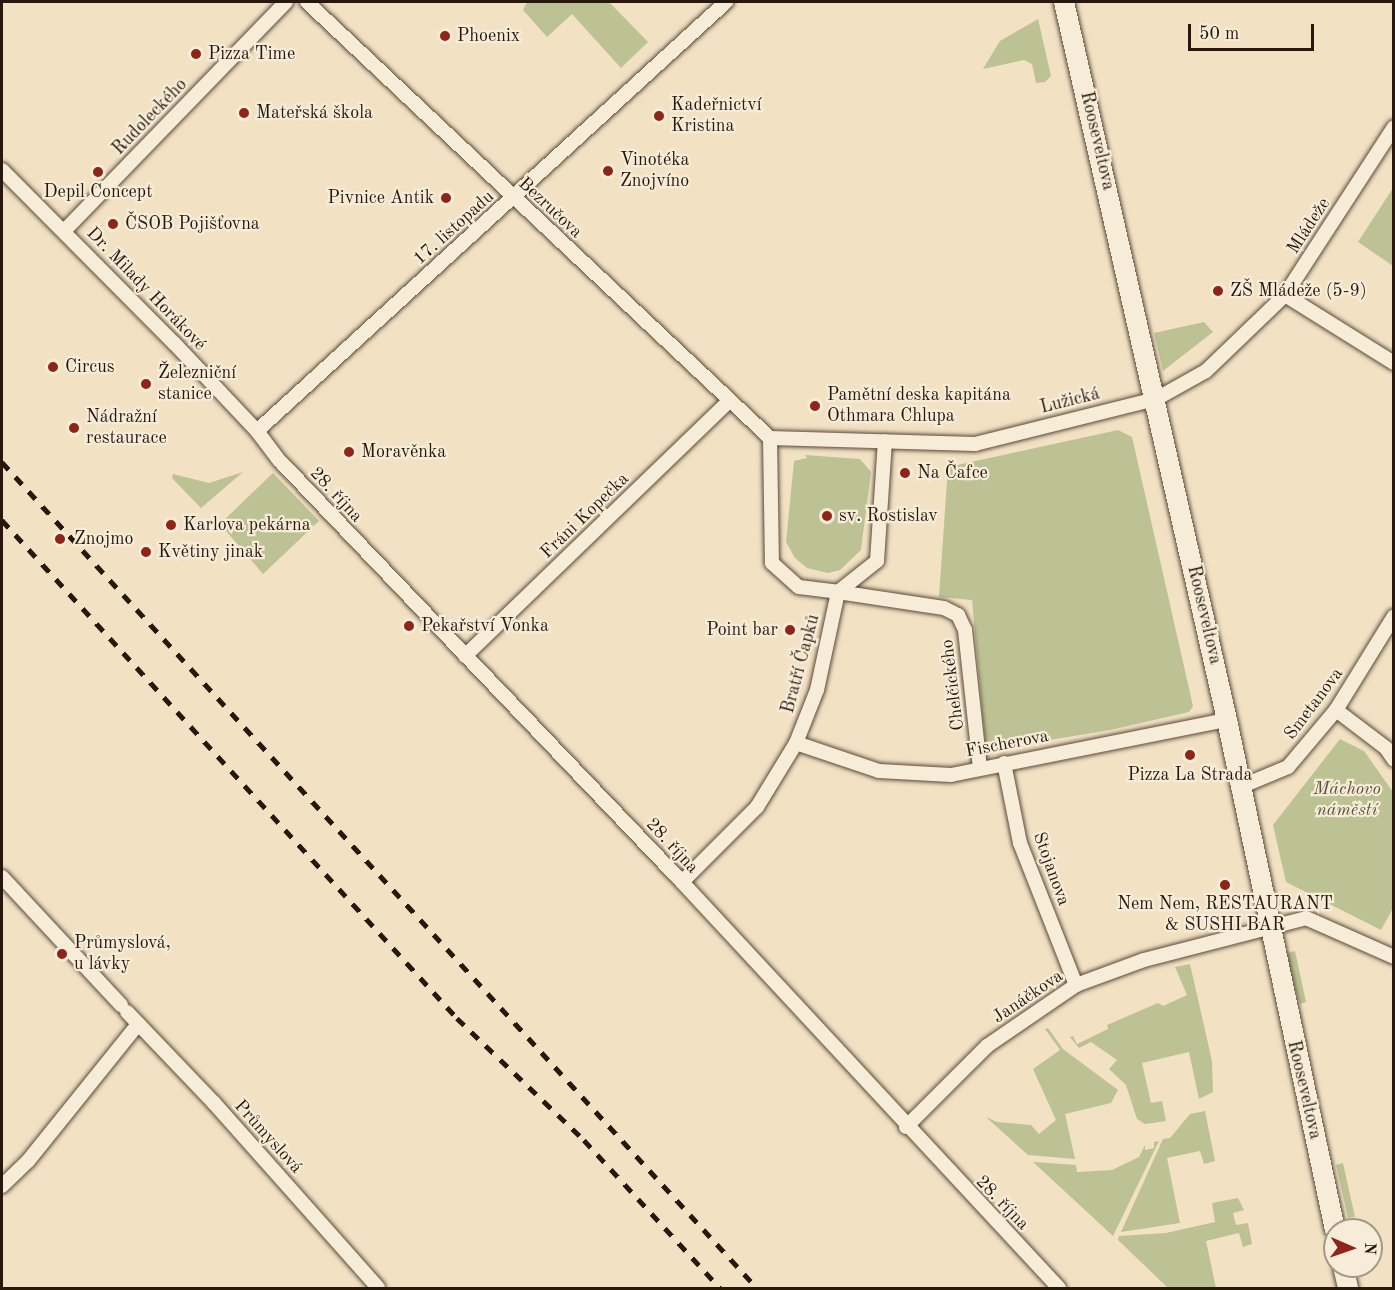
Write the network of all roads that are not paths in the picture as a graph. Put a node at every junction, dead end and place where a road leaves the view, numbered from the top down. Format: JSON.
{"nodes":[{"id":1,"x":286,"y":2,"type":"edge"},
{"id":2,"x":307,"y":2,"type":"edge"},
{"id":3,"x":726,"y":2,"type":"edge"},
{"id":4,"x":1064,"y":2,"type":"edge"},
{"id":5,"x":1394,"y":127,"type":"edge"},
{"id":6,"x":3,"y":174,"type":"edge"},
{"id":7,"x":514,"y":198,"type":"junction"},
{"id":8,"x":64,"y":231,"type":"junction"},
{"id":9,"x":1286,"y":295,"type":"junction"},
{"id":10,"x":1394,"y":363,"type":"edge"},
{"id":11,"x":1156,"y":399,"type":"junction"},
{"id":12,"x":729,"y":401,"type":"junction"},
{"id":13,"x":257,"y":431,"type":"junction"},
{"id":14,"x":771,"y":438,"type":"junction"},
{"id":15,"x":885,"y":441,"type":"junction"},
{"id":16,"x":838,"y":592,"type":"junction"},
{"id":17,"x":1394,"y":616,"type":"edge"},
{"id":18,"x":465,"y":656,"type":"junction"},
{"id":19,"x":1336,"y":710,"type":"junction"},
{"id":20,"x":1227,"y":720,"type":"junction"},
{"id":21,"x":796,"y":743,"type":"junction"},
{"id":22,"x":1394,"y":760,"type":"edge"},
{"id":23,"x":1004,"y":763,"type":"junction"},
{"id":24,"x":980,"y":767,"type":"junction"},
{"id":25,"x":1239,"y":787,"type":"junction"},
{"id":26,"x":2,"y":877,"type":"edge"},
{"id":27,"x":682,"y":882,"type":"junction"},
{"id":28,"x":1269,"y":926,"type":"junction"},
{"id":29,"x":1392,"y":953,"type":"edge"},
{"id":30,"x":1076,"y":985,"type":"junction"},
{"id":31,"x":138,"y":1024,"type":"junction"},
{"id":32,"x":906,"y":1127,"type":"junction"},
{"id":33,"x":2,"y":1186,"type":"edge"},
{"id":34,"x":1332,"y":1218,"type":"edge"},
{"id":35,"x":378,"y":1288,"type":"edge"},
{"id":36,"x":1059,"y":1288,"type":"edge"}],
"edges":[{"from":1,"to":8,"type":"street","name":"Rudoleckého"},
{"from":2,"to":7,"type":"street","name":"Bezručova"},
{"from":3,"to":7,"type":"street","name":"17. listopadu"},
{"from":4,"to":11,"type":"main road","name":"Rooseveltova"},
{"from":5,"to":9,"type":"street","name":"Mládeže"},
{"from":6,"to":8,"type":"street","name":"Dr. Milady Horákové"},
{"from":7,"to":12,"type":"street","name":"Bezručova"},
{"from":7,"to":13,"type":"street","name":"17. listopadu"},
{"from":8,"to":13,"type":"street","name":"Dr. Milady Horákové"},
{"from":9,"to":10,"type":"street"},
{"from":9,"to":11,"type":"street","name":"Mládeže"},
{"from":11,"to":15,"type":"street","name":"Lužická"},
{"from":11,"to":20,"type":"main road","name":"Rooseveltova"},
{"from":12,"to":14,"type":"street","name":"Bezručova"},
{"from":12,"to":18,"type":"street","name":"Fráni Kopečka"},
{"from":13,"to":18,"type":"street","name":"28. října"},
{"from":14,"to":15,"type":"street","name":"Lužická"},
{"from":14,"to":16,"type":"street"},
{"from":15,"to":16,"type":"street"},
{"from":16,"to":21,"type":"street","name":"Bratří Čapků"},
{"from":16,"to":24,"type":"street","name":"Chelčického"},
{"from":17,"to":19,"type":"street","name":"Smetanova"},
{"from":18,"to":27,"type":"street","name":"28. října"},
{"from":19,"to":22,"type":"street"},
{"from":19,"to":25,"type":"street","name":"Smetanova"},
{"from":20,"to":23,"type":"street","name":"Fischerova"},
{"from":20,"to":25,"type":"main road","name":"Rooseveltova"},
{"from":21,"to":24,"type":"street","name":"Fischerova"},
{"from":21,"to":27,"type":"street","name":"Bratří Čapků"},
{"from":23,"to":24,"type":"street","name":"Fischerova"},
{"from":23,"to":30,"type":"street","name":"Stojanova"},
{"from":25,"to":28,"type":"main road","name":"Rooseveltova"},
{"from":26,"to":31,"type":"street","name":"Průmyslová"},
{"from":27,"to":32,"type":"street","name":"28. října"},
{"from":28,"to":29,"type":"street","name":"Janáčkova"},
{"from":28,"to":30,"type":"street","name":"Janáčkova"},
{"from":28,"to":34,"type":"main road","name":"Rooseveltova"},
{"from":30,"to":32,"type":"street","name":"Janáčkova"},
{"from":31,"to":33,"type":"street"},
{"from":31,"to":35,"type":"street","name":"Průmyslová"},
{"from":32,"to":36,"type":"street","name":"28. října"}]}
